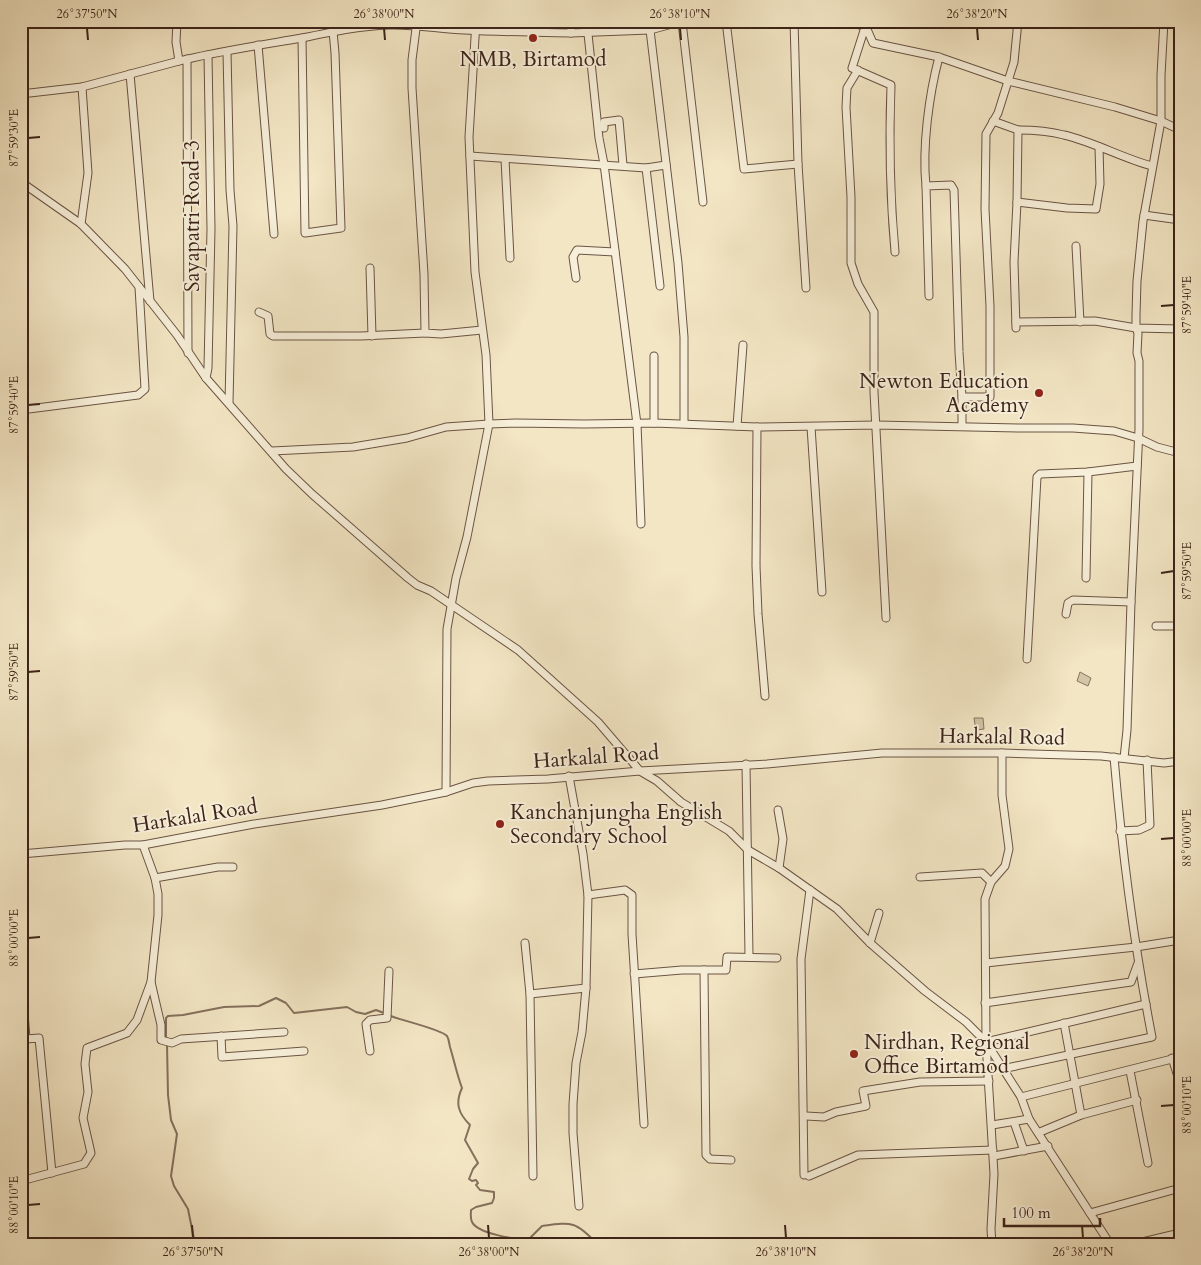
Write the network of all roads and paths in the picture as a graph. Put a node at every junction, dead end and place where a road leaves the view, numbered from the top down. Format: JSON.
{"nodes":[{"id":1,"x":177,"y":21,"type":"edge"},
{"id":2,"x":476,"y":21,"type":"edge"},
{"id":3,"x":571,"y":21,"type":"edge"},
{"id":4,"x":726,"y":21,"type":"edge"},
{"id":5,"x":794,"y":21,"type":"edge"},
{"id":6,"x":846,"y":21,"type":"edge"},
{"id":7,"x":1018,"y":21,"type":"edge"},
{"id":8,"x":1164,"y":21,"type":"edge"},
{"id":9,"x":680,"y":22,"type":"edge"},
{"id":10,"x":416,"y":23,"type":"edge"},
{"id":11,"x":867,"y":24,"type":"edge"},
{"id":12,"x":650,"y":30,"type":"junction"},
{"id":13,"x":333,"y":31,"type":"junction"},
{"id":14,"x":475,"y":31,"type":"junction"},
{"id":15,"x":571,"y":33,"type":"junction"},
{"id":16,"x":588,"y":34,"type":"junction"},
{"id":17,"x":302,"y":38,"type":"junction"},
{"id":18,"x":258,"y":45,"type":"junction"},
{"id":19,"x":227,"y":52,"type":"junction"},
{"id":20,"x":208,"y":55,"type":"junction"},
{"id":21,"x":939,"y":57,"type":"junction"},
{"id":22,"x":183,"y":60,"type":"junction"},
{"id":23,"x":858,"y":70,"type":"junction"},
{"id":24,"x":130,"y":74,"type":"junction"},
{"id":25,"x":1008,"y":81,"type":"junction"},
{"id":26,"x":82,"y":87,"type":"junction"},
{"id":27,"x":21,"y":94,"type":"edge"},
{"id":28,"x":993,"y":121,"type":"junction"},
{"id":29,"x":1161,"y":121,"type":"junction"},
{"id":30,"x":604,"y":128,"type":"dead end"},
{"id":31,"x":1018,"y":130,"type":"junction"},
{"id":32,"x":1180,"y":130,"type":"edge"},
{"id":33,"x":1099,"y":147,"type":"junction"},
{"id":34,"x":470,"y":156,"type":"junction"},
{"id":35,"x":505,"y":159,"type":"junction"},
{"id":36,"x":604,"y":164,"type":"junction"},
{"id":37,"x":798,"y":164,"type":"junction"},
{"id":38,"x":623,"y":166,"type":"junction"},
{"id":39,"x":666,"y":166,"type":"junction"},
{"id":40,"x":1152,"y":166,"type":"junction"},
{"id":41,"x":646,"y":168,"type":"junction"},
{"id":42,"x":21,"y":182,"type":"edge"},
{"id":43,"x":926,"y":186,"type":"junction"},
{"id":44,"x":703,"y":202,"type":"dead end"},
{"id":45,"x":1017,"y":202,"type":"junction"},
{"id":46,"x":1144,"y":215,"type":"junction"},
{"id":47,"x":1180,"y":220,"type":"edge"},
{"id":48,"x":81,"y":224,"type":"junction"},
{"id":49,"x":274,"y":234,"type":"dead end"},
{"id":50,"x":1076,"y":246,"type":"dead end"},
{"id":51,"x":616,"y":252,"type":"junction"},
{"id":52,"x":895,"y":252,"type":"dead end"},
{"id":53,"x":510,"y":258,"type":"dead end"},
{"id":54,"x":370,"y":268,"type":"dead end"},
{"id":55,"x":576,"y":278,"type":"dead end"},
{"id":56,"x":660,"y":286,"type":"dead end"},
{"id":57,"x":138,"y":287,"type":"junction"},
{"id":58,"x":806,"y":288,"type":"dead end"},
{"id":59,"x":929,"y":296,"type":"dead end"},
{"id":60,"x":150,"y":301,"type":"junction"},
{"id":61,"x":259,"y":312,"type":"dead end"},
{"id":62,"x":1080,"y":322,"type":"junction"},
{"id":63,"x":1136,"y":328,"type":"junction"},
{"id":64,"x":1180,"y":329,"type":"edge"},
{"id":65,"x":482,"y":330,"type":"junction"},
{"id":66,"x":425,"y":332,"type":"junction"},
{"id":67,"x":372,"y":336,"type":"junction"},
{"id":68,"x":743,"y":344,"type":"dead end"},
{"id":69,"x":188,"y":353,"type":"junction"},
{"id":70,"x":654,"y":356,"type":"dead end"},
{"id":71,"x":206,"y":378,"type":"junction"},
{"id":72,"x":962,"y":397,"type":"junction"},
{"id":73,"x":229,"y":403,"type":"junction"},
{"id":74,"x":21,"y":410,"type":"edge"},
{"id":75,"x":654,"y":423,"type":"junction"},
{"id":76,"x":684,"y":423,"type":"junction"},
{"id":77,"x":488,"y":424,"type":"junction"},
{"id":78,"x":637,"y":424,"type":"junction"},
{"id":79,"x":876,"y":425,"type":"junction"},
{"id":80,"x":738,"y":426,"type":"junction"},
{"id":81,"x":962,"y":426,"type":"junction"},
{"id":82,"x":757,"y":427,"type":"junction"},
{"id":83,"x":812,"y":427,"type":"junction"},
{"id":84,"x":1138,"y":438,"type":"junction"},
{"id":85,"x":272,"y":451,"type":"junction"},
{"id":86,"x":1180,"y":453,"type":"edge"},
{"id":87,"x":1137,"y":466,"type":"junction"},
{"id":88,"x":1088,"y":472,"type":"junction"},
{"id":89,"x":640,"y":524,"type":"dead end"},
{"id":90,"x":1086,"y":578,"type":"dead end"},
{"id":91,"x":822,"y":592,"type":"dead end"},
{"id":92,"x":1130,"y":602,"type":"junction"},
{"id":93,"x":451,"y":605,"type":"junction"},
{"id":94,"x":1066,"y":614,"type":"dead end"},
{"id":95,"x":886,"y":618,"type":"dead end"},
{"id":96,"x":1156,"y":626,"type":"dead end"},
{"id":97,"x":1180,"y":626,"type":"edge"},
{"id":98,"x":1027,"y":659,"type":"dead end"},
{"id":99,"x":766,"y":696,"type":"dead end"},
{"id":100,"x":1002,"y":753,"type":"junction"},
{"id":101,"x":1114,"y":757,"type":"junction"},
{"id":102,"x":1124,"y":758,"type":"junction"},
{"id":103,"x":1147,"y":760,"type":"junction"},
{"id":104,"x":1180,"y":761,"type":"edge"},
{"id":105,"x":746,"y":764,"type":"junction"},
{"id":106,"x":640,"y":771,"type":"junction"},
{"id":107,"x":569,"y":776,"type":"junction"},
{"id":108,"x":446,"y":792,"type":"junction"},
{"id":109,"x":778,"y":810,"type":"dead end"},
{"id":110,"x":1120,"y":831,"type":"junction"},
{"id":111,"x":143,"y":845,"type":"junction"},
{"id":112,"x":748,"y":850,"type":"junction"},
{"id":113,"x":21,"y":854,"type":"edge"},
{"id":114,"x":233,"y":867,"type":"dead end"},
{"id":115,"x":779,"y":868,"type":"junction"},
{"id":116,"x":920,"y":877,"type":"dead end"},
{"id":117,"x":155,"y":878,"type":"junction"},
{"id":118,"x":991,"y":882,"type":"junction"},
{"id":119,"x":810,"y":890,"type":"junction"},
{"id":120,"x":588,"y":896,"type":"junction"},
{"id":121,"x":879,"y":913,"type":"dead end"},
{"id":122,"x":1180,"y":940,"type":"edge"},
{"id":123,"x":525,"y":943,"type":"dead end"},
{"id":124,"x":870,"y":943,"type":"junction"},
{"id":125,"x":1136,"y":947,"type":"junction"},
{"id":126,"x":749,"y":956,"type":"junction"},
{"id":127,"x":777,"y":958,"type":"dead end"},
{"id":128,"x":1138,"y":962,"type":"junction"},
{"id":129,"x":986,"y":964,"type":"junction"},
{"id":130,"x":389,"y":970,"type":"dead end"},
{"id":131,"x":704,"y":970,"type":"junction"},
{"id":132,"x":21,"y":973,"type":"edge"},
{"id":133,"x":634,"y":974,"type":"junction"},
{"id":134,"x":151,"y":982,"type":"junction"},
{"id":135,"x":586,"y":988,"type":"junction"},
{"id":136,"x":530,"y":994,"type":"junction"},
{"id":137,"x":985,"y":1003,"type":"junction"},
{"id":138,"x":1146,"y":1004,"type":"junction"},
{"id":139,"x":1064,"y":1023,"type":"junction"},
{"id":140,"x":284,"y":1032,"type":"dead end"},
{"id":141,"x":221,"y":1036,"type":"junction"},
{"id":142,"x":986,"y":1042,"type":"junction"},
{"id":143,"x":304,"y":1051,"type":"dead end"},
{"id":144,"x":370,"y":1051,"type":"dead end"},
{"id":145,"x":1070,"y":1055,"type":"junction"},
{"id":146,"x":1176,"y":1057,"type":"edge"},
{"id":147,"x":1002,"y":1069,"type":"junction"},
{"id":148,"x":1130,"y":1071,"type":"junction"},
{"id":149,"x":989,"y":1081,"type":"junction"},
{"id":150,"x":1180,"y":1083,"type":"edge"},
{"id":151,"x":1076,"y":1084,"type":"junction"},
{"id":152,"x":1021,"y":1098,"type":"junction"},
{"id":153,"x":1137,"y":1100,"type":"junction"},
{"id":154,"x":1081,"y":1115,"type":"junction"},
{"id":155,"x":806,"y":1116,"type":"dead end"},
{"id":156,"x":1029,"y":1118,"type":"junction"},
{"id":157,"x":1014,"y":1122,"type":"junction"},
{"id":158,"x":644,"y":1124,"type":"dead end"},
{"id":159,"x":992,"y":1125,"type":"junction"},
{"id":160,"x":1040,"y":1132,"type":"junction"},
{"id":161,"x":1048,"y":1146,"type":"junction"},
{"id":162,"x":1024,"y":1151,"type":"junction"},
{"id":163,"x":994,"y":1153,"type":"junction"},
{"id":164,"x":731,"y":1160,"type":"dead end"},
{"id":165,"x":1148,"y":1163,"type":"dead end"},
{"id":166,"x":52,"y":1173,"type":"junction"},
{"id":167,"x":533,"y":1176,"type":"dead end"},
{"id":168,"x":21,"y":1181,"type":"edge"},
{"id":169,"x":1173,"y":1190,"type":"dead end"},
{"id":170,"x":579,"y":1206,"type":"dead end"},
{"id":171,"x":1090,"y":1213,"type":"junction"},
{"id":172,"x":1180,"y":1232,"type":"edge"},
{"id":173,"x":992,"y":1244,"type":"edge"},
{"id":174,"x":1110,"y":1244,"type":"edge"},
{"id":175,"x":1134,"y":1244,"type":"edge"}],
"edges":[{"from":1,"to":22,"type":"street"},
{"from":2,"to":14,"type":"street"},
{"from":3,"to":15,"type":"street"},
{"from":4,"to":37,"type":"street"},
{"from":5,"to":37,"type":"street"},
{"from":6,"to":11,"type":"street"},
{"from":7,"to":25,"type":"street"},
{"from":8,"to":29,"type":"street"},
{"from":9,"to":12,"type":"street"},
{"from":9,"to":44,"type":"street"},
{"from":10,"to":13,"type":"street"},
{"from":10,"to":14,"type":"street"},
{"from":10,"to":66,"type":"street"},
{"from":11,"to":21,"type":"street"},
{"from":11,"to":23,"type":"street"},
{"from":12,"to":16,"type":"street"},
{"from":12,"to":39,"type":"street"},
{"from":13,"to":17,"type":"street"},
{"from":13,"to":17,"type":"street"},
{"from":14,"to":15,"type":"street"},
{"from":14,"to":34,"type":"street"},
{"from":15,"to":16,"type":"street"},
{"from":16,"to":36,"type":"street"},
{"from":17,"to":18,"type":"street"},
{"from":18,"to":19,"type":"street"},
{"from":18,"to":49,"type":"street"},
{"from":19,"to":20,"type":"street"},
{"from":19,"to":73,"type":"street"},
{"from":20,"to":22,"type":"street"},
{"from":20,"to":71,"type":"street","name":"Sayapatri Road-3"},
{"from":21,"to":25,"type":"street"},
{"from":21,"to":43,"type":"street"},
{"from":22,"to":24,"type":"street"},
{"from":22,"to":69,"type":"street"},
{"from":23,"to":52,"type":"street"},
{"from":23,"to":79,"type":"street"},
{"from":24,"to":26,"type":"street"},
{"from":24,"to":60,"type":"street"},
{"from":25,"to":28,"type":"street"},
{"from":25,"to":29,"type":"street"},
{"from":26,"to":27,"type":"street"},
{"from":26,"to":48,"type":"street"},
{"from":28,"to":31,"type":"street"},
{"from":28,"to":72,"type":"street"},
{"from":29,"to":32,"type":"street"},
{"from":29,"to":40,"type":"street"},
{"from":30,"to":38,"type":"street"},
{"from":31,"to":33,"type":"street"},
{"from":31,"to":45,"type":"street"},
{"from":33,"to":40,"type":"street"},
{"from":33,"to":45,"type":"street"},
{"from":34,"to":35,"type":"street"},
{"from":34,"to":65,"type":"street"},
{"from":35,"to":36,"type":"street"},
{"from":35,"to":53,"type":"street"},
{"from":36,"to":38,"type":"street"},
{"from":36,"to":51,"type":"street"},
{"from":37,"to":58,"type":"street"},
{"from":38,"to":41,"type":"street"},
{"from":39,"to":41,"type":"street"},
{"from":39,"to":76,"type":"street"},
{"from":40,"to":46,"type":"street"},
{"from":41,"to":56,"type":"street"},
{"from":42,"to":48,"type":"street"},
{"from":43,"to":59,"type":"street"},
{"from":43,"to":72,"type":"street"},
{"from":45,"to":62,"type":"street"},
{"from":46,"to":47,"type":"street"},
{"from":46,"to":63,"type":"street"},
{"from":48,"to":57,"type":"street"},
{"from":50,"to":62,"type":"street"},
{"from":51,"to":55,"type":"street"},
{"from":51,"to":78,"type":"street"},
{"from":54,"to":67,"type":"street"},
{"from":57,"to":60,"type":"street"},
{"from":57,"to":74,"type":"street"},
{"from":60,"to":69,"type":"street"},
{"from":61,"to":67,"type":"street"},
{"from":62,"to":63,"type":"street"},
{"from":63,"to":64,"type":"street"},
{"from":63,"to":84,"type":"street"},
{"from":65,"to":66,"type":"street"},
{"from":65,"to":77,"type":"street"},
{"from":66,"to":67,"type":"street"},
{"from":68,"to":80,"type":"street"},
{"from":69,"to":71,"type":"street"},
{"from":70,"to":75,"type":"street"},
{"from":71,"to":73,"type":"street"},
{"from":72,"to":81,"type":"street"},
{"from":73,"to":85,"type":"street"},
{"from":75,"to":76,"type":"street"},
{"from":75,"to":78,"type":"street"},
{"from":76,"to":80,"type":"street"},
{"from":77,"to":78,"type":"street"},
{"from":77,"to":85,"type":"street"},
{"from":77,"to":93,"type":"street"},
{"from":78,"to":89,"type":"street"},
{"from":79,"to":81,"type":"street"},
{"from":79,"to":83,"type":"street"},
{"from":79,"to":95,"type":"street"},
{"from":80,"to":82,"type":"street"},
{"from":81,"to":84,"type":"street"},
{"from":82,"to":83,"type":"street"},
{"from":82,"to":99,"type":"street"},
{"from":83,"to":91,"type":"street"},
{"from":84,"to":86,"type":"street"},
{"from":84,"to":87,"type":"street"},
{"from":85,"to":93,"type":"street"},
{"from":87,"to":88,"type":"street"},
{"from":87,"to":92,"type":"street"},
{"from":88,"to":90,"type":"street"},
{"from":88,"to":98,"type":"street"},
{"from":92,"to":94,"type":"street"},
{"from":92,"to":102,"type":"street"},
{"from":93,"to":106,"type":"street"},
{"from":93,"to":108,"type":"street"},
{"from":96,"to":97,"type":"street"},
{"from":100,"to":101,"type":"street","name":"Harkalal Road"},
{"from":100,"to":105,"type":"street","name":"Harkalal Road"},
{"from":100,"to":118,"type":"street"},
{"from":101,"to":102,"type":"street","name":"Harkalal Road"},
{"from":101,"to":110,"type":"street"},
{"from":102,"to":103,"type":"street","name":"Harkalal Road"},
{"from":103,"to":104,"type":"street","name":"Harkalal Road"},
{"from":103,"to":110,"type":"street"},
{"from":105,"to":106,"type":"street","name":"Harkalal Road"},
{"from":105,"to":112,"type":"street"},
{"from":106,"to":107,"type":"street","name":"Harkalal Road"},
{"from":106,"to":112,"type":"street"},
{"from":107,"to":108,"type":"street","name":"Harkalal Road"},
{"from":107,"to":120,"type":"street"},
{"from":108,"to":111,"type":"street","name":"Harkalal Road"},
{"from":109,"to":115,"type":"street"},
{"from":110,"to":125,"type":"street"},
{"from":111,"to":113,"type":"street","name":"Harkalal Road"},
{"from":111,"to":117,"type":"street"},
{"from":112,"to":115,"type":"street"},
{"from":112,"to":126,"type":"street"},
{"from":114,"to":117,"type":"street"},
{"from":115,"to":119,"type":"street"},
{"from":116,"to":118,"type":"street"},
{"from":117,"to":134,"type":"street"},
{"from":118,"to":129,"type":"street"},
{"from":119,"to":124,"type":"street"},
{"from":119,"to":163,"type":"street"},
{"from":120,"to":133,"type":"street"},
{"from":120,"to":135,"type":"street"},
{"from":121,"to":124,"type":"street"},
{"from":122,"to":125,"type":"street"},
{"from":123,"to":136,"type":"street"},
{"from":124,"to":142,"type":"street"},
{"from":125,"to":128,"type":"street"},
{"from":125,"to":129,"type":"street"},
{"from":126,"to":127,"type":"street"},
{"from":126,"to":131,"type":"street"},
{"from":128,"to":137,"type":"street"},
{"from":128,"to":138,"type":"street"},
{"from":129,"to":137,"type":"street"},
{"from":130,"to":144,"type":"street"},
{"from":131,"to":133,"type":"street"},
{"from":131,"to":164,"type":"street"},
{"from":132,"to":166,"type":"street"},
{"from":133,"to":158,"type":"street"},
{"from":134,"to":141,"type":"street"},
{"from":134,"to":166,"type":"street"},
{"from":135,"to":136,"type":"street"},
{"from":135,"to":170,"type":"street"},
{"from":136,"to":167,"type":"street"},
{"from":137,"to":142,"type":"street"},
{"from":138,"to":139,"type":"street"},
{"from":138,"to":145,"type":"street"},
{"from":139,"to":142,"type":"street"},
{"from":139,"to":145,"type":"street"},
{"from":140,"to":141,"type":"street"},
{"from":141,"to":143,"type":"street"},
{"from":142,"to":147,"type":"street"},
{"from":142,"to":149,"type":"street"},
{"from":145,"to":147,"type":"street"},
{"from":145,"to":151,"type":"street"},
{"from":146,"to":148,"type":"street"},
{"from":146,"to":150,"type":"street"},
{"from":147,"to":152,"type":"street"},
{"from":148,"to":151,"type":"street"},
{"from":148,"to":153,"type":"street"},
{"from":149,"to":155,"type":"street"},
{"from":149,"to":159,"type":"street"},
{"from":151,"to":152,"type":"street"},
{"from":151,"to":154,"type":"street"},
{"from":152,"to":156,"type":"street"},
{"from":153,"to":154,"type":"street"},
{"from":153,"to":165,"type":"street"},
{"from":154,"to":160,"type":"street"},
{"from":156,"to":157,"type":"street"},
{"from":156,"to":160,"type":"street"},
{"from":157,"to":159,"type":"street"},
{"from":157,"to":162,"type":"street"},
{"from":159,"to":163,"type":"street"},
{"from":160,"to":161,"type":"street"},
{"from":161,"to":162,"type":"street"},
{"from":161,"to":171,"type":"street"},
{"from":162,"to":163,"type":"street"},
{"from":163,"to":173,"type":"street"},
{"from":166,"to":168,"type":"street"},
{"from":169,"to":171,"type":"street"},
{"from":171,"to":174,"type":"street"},
{"from":172,"to":175,"type":"street"}]}
